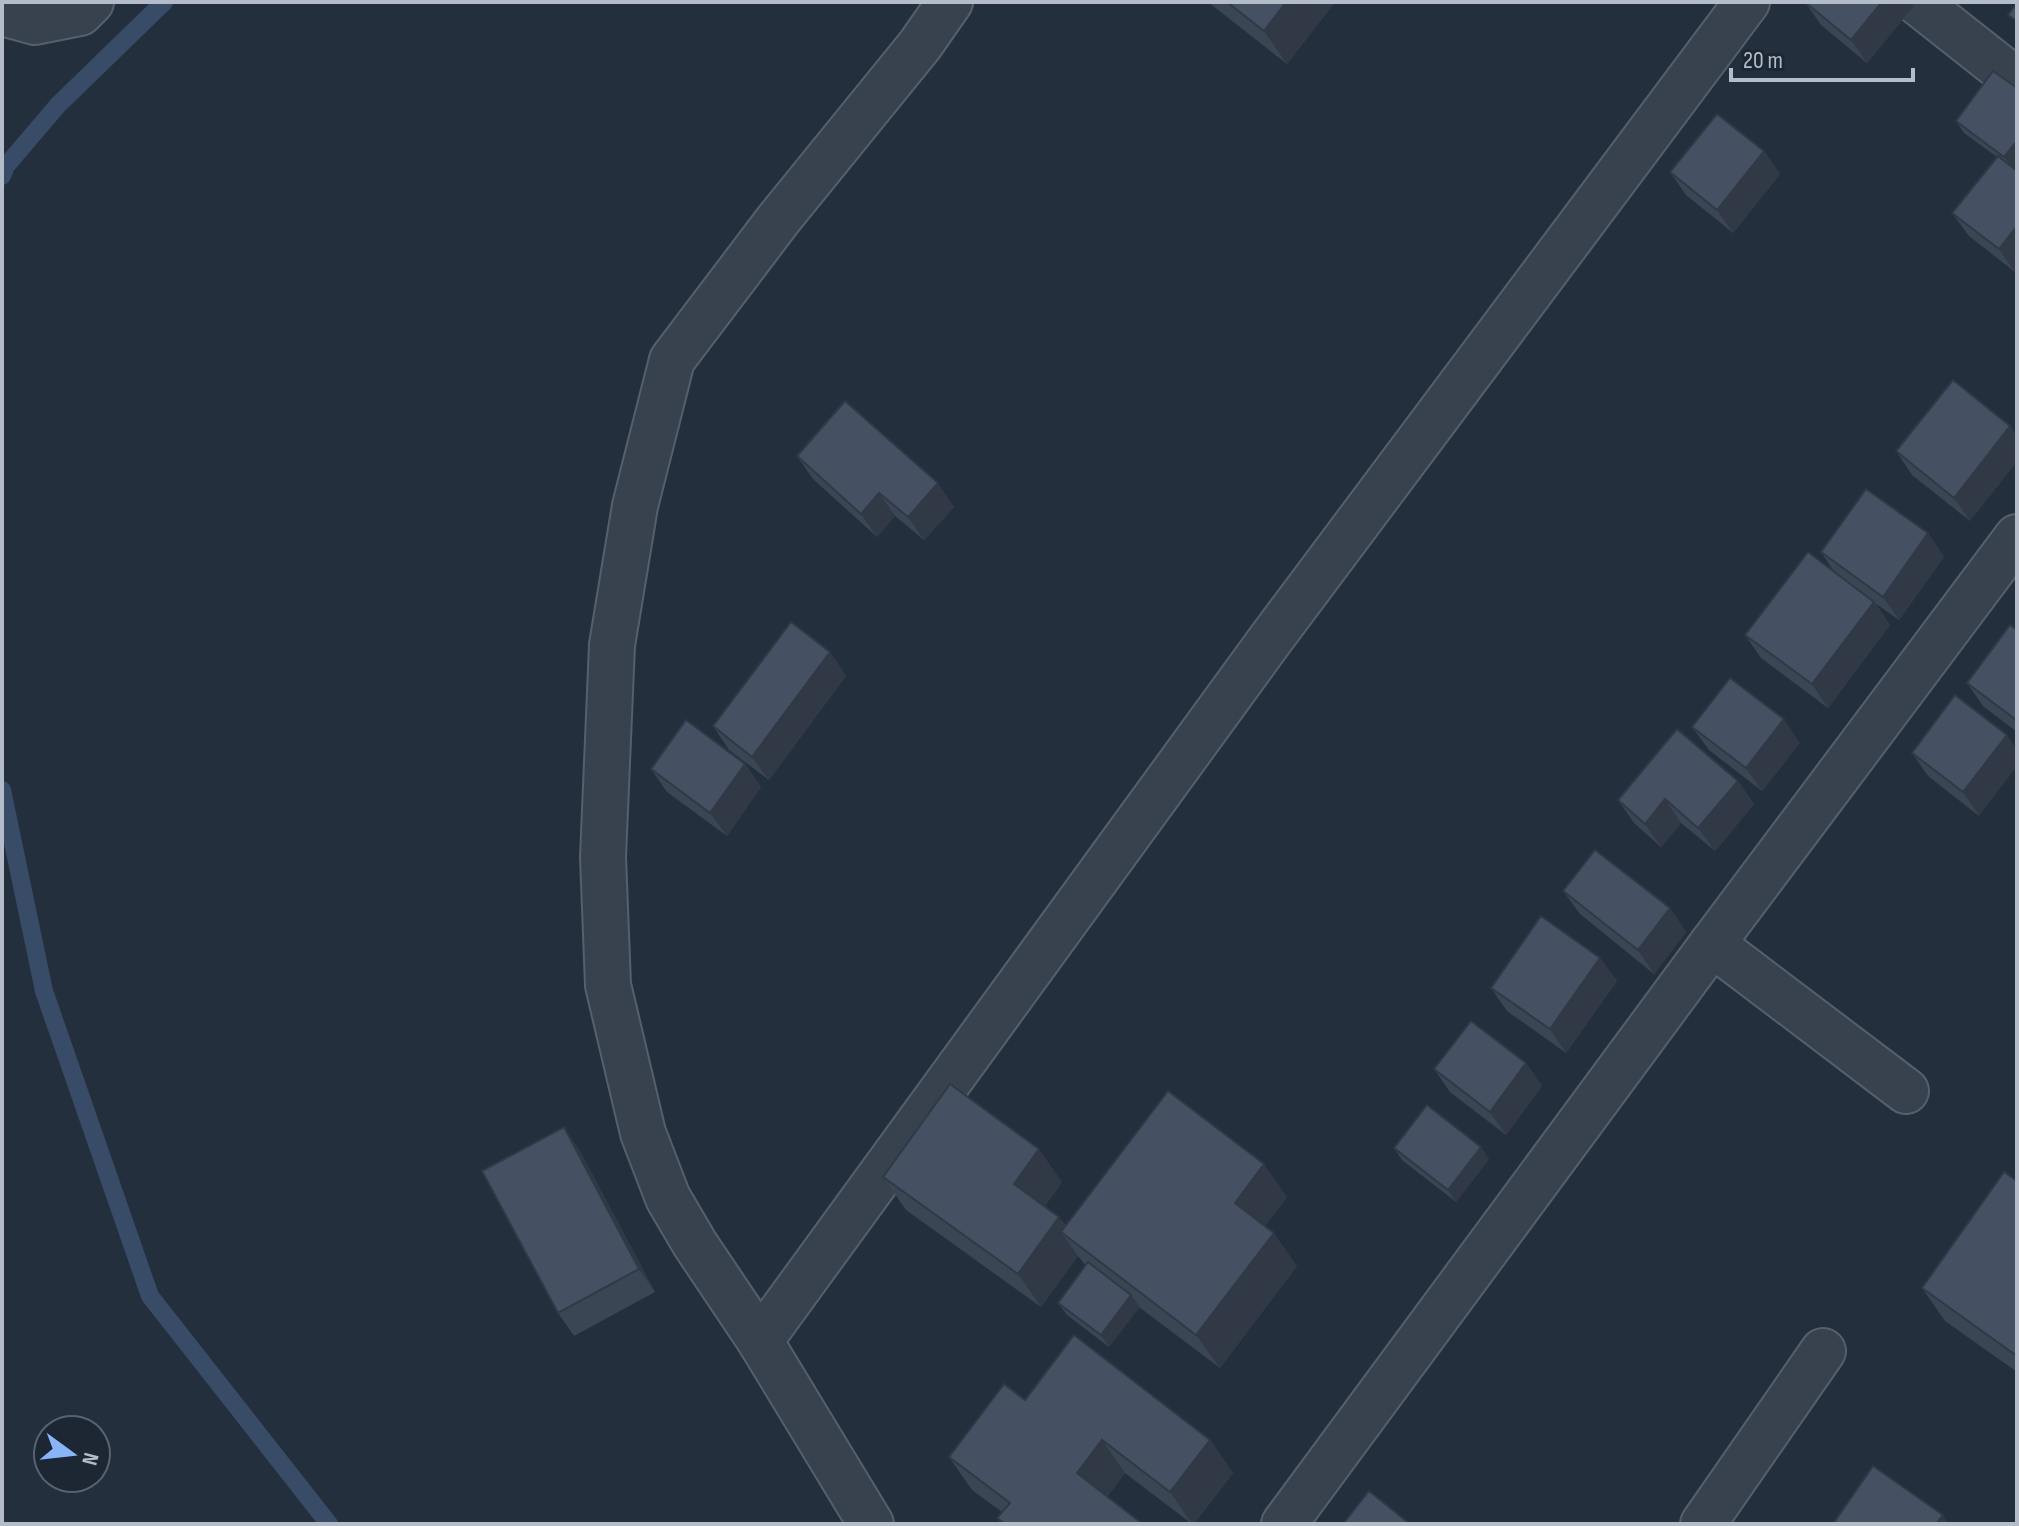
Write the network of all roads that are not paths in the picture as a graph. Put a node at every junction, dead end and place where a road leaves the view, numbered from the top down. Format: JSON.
{"nodes":[{"id":1,"x":91,"y":2,"type":"edge"},
{"id":2,"x":950,"y":2,"type":"edge"},
{"id":3,"x":1747,"y":2,"type":"edge"},
{"id":4,"x":1917,"y":2,"type":"edge"},
{"id":5,"x":2,"y":13,"type":"edge"},
{"id":6,"x":2017,"y":81,"type":"edge"},
{"id":7,"x":2017,"y":537,"type":"edge"},
{"id":8,"x":1712,"y":944,"type":"junction"},
{"id":9,"x":1906,"y":1091,"type":"dead end"},
{"id":10,"x":760,"y":1341,"type":"junction"},
{"id":11,"x":1823,"y":1351,"type":"dead end"},
{"id":12,"x":871,"y":1524,"type":"edge"},
{"id":13,"x":1284,"y":1524,"type":"edge"},
{"id":14,"x":1703,"y":1524,"type":"edge"}],
"edges":[{"from":1,"to":5,"type":"street"},
{"from":2,"to":10,"type":"street"},
{"from":3,"to":10,"type":"street"},
{"from":4,"to":6,"type":"street"},
{"from":7,"to":8,"type":"street"},
{"from":8,"to":9,"type":"street"},
{"from":8,"to":13,"type":"street"},
{"from":10,"to":12,"type":"street"},
{"from":11,"to":14,"type":"street"}]}
